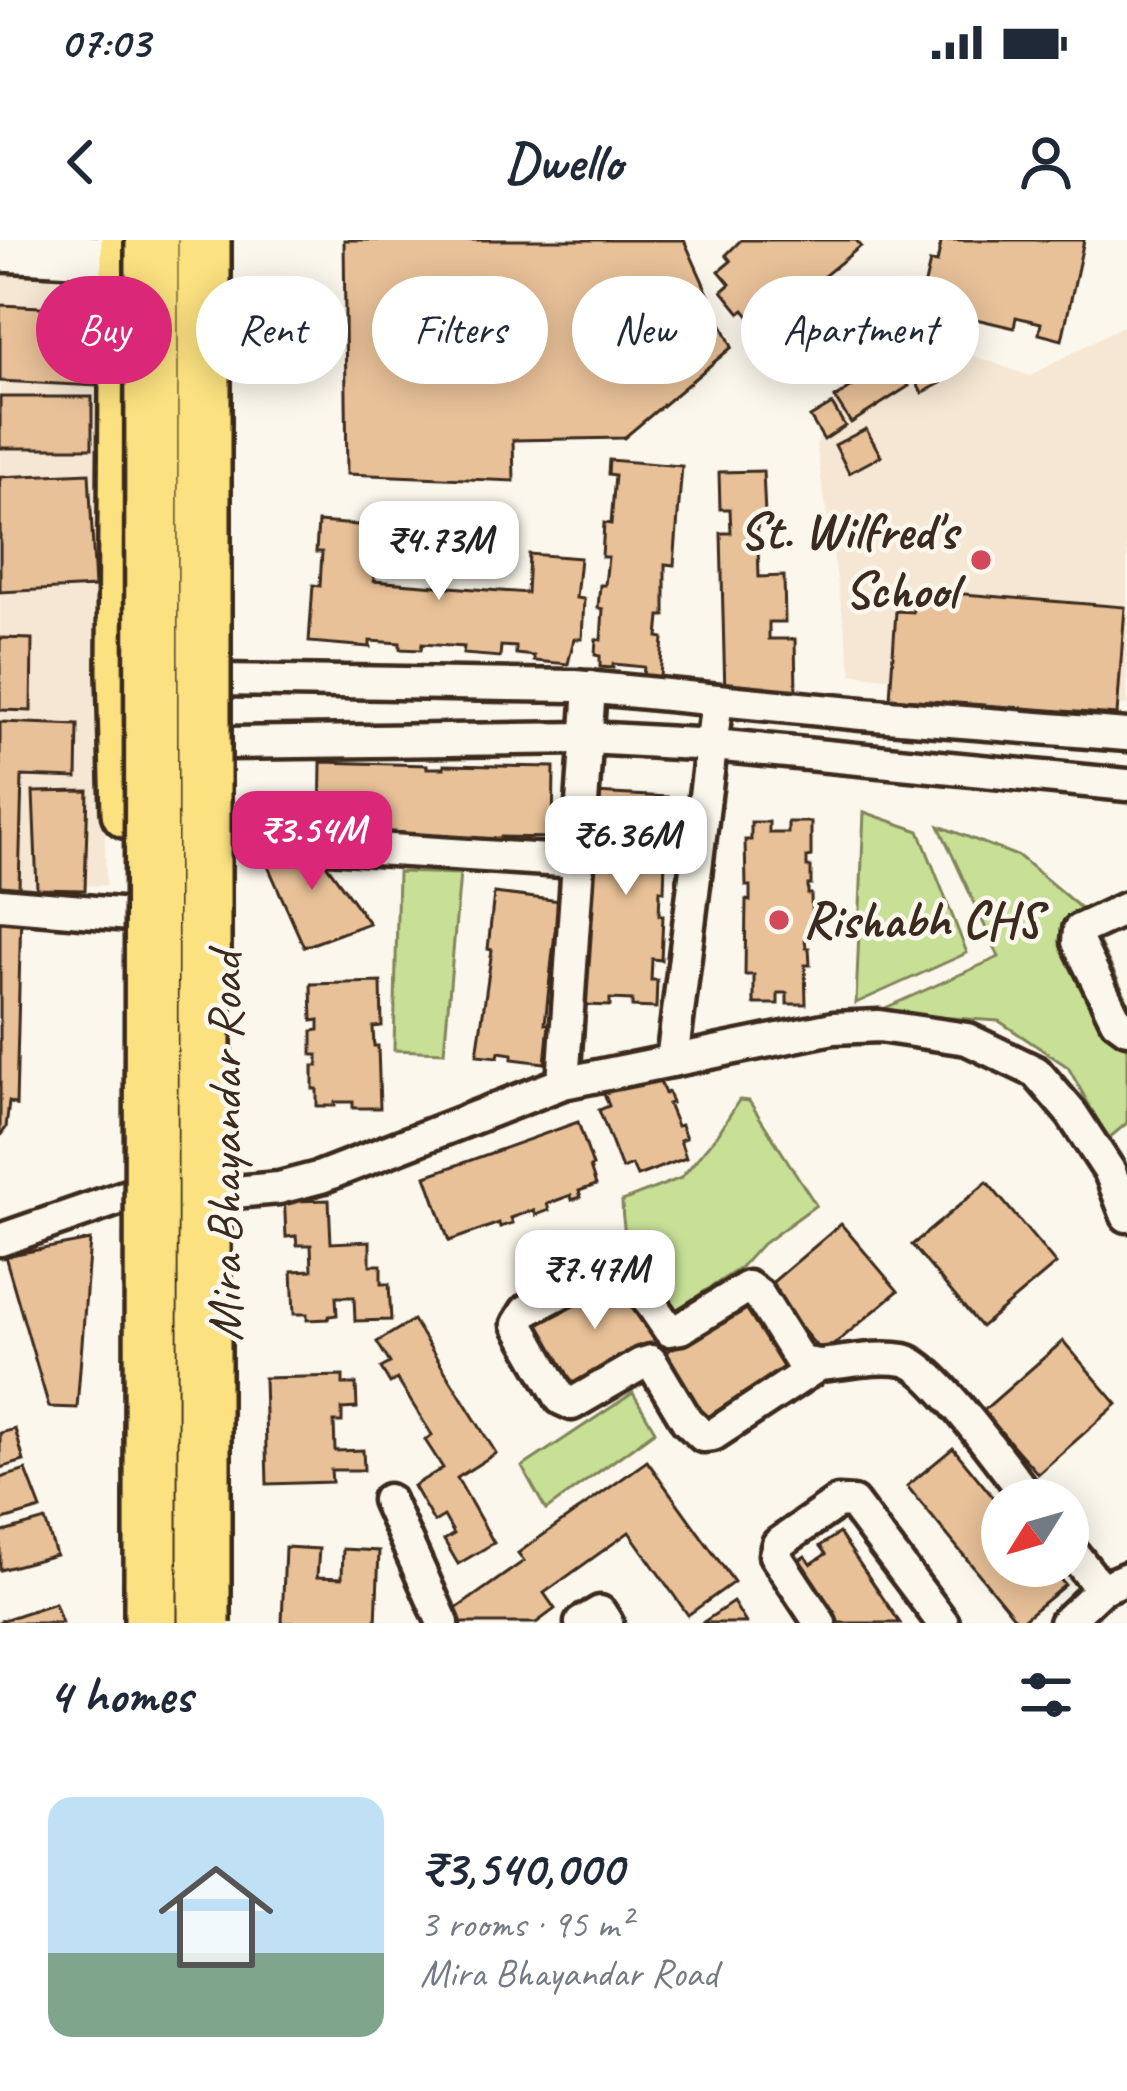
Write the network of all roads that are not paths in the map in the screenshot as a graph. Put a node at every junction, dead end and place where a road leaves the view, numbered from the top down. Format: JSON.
{"nodes":[{"id":1,"x":135,"y":246,"type":"edge"},
{"id":2,"x":216,"y":247,"type":"edge"},
{"id":3,"x":0,"y":251,"type":"edge"},
{"id":4,"x":219,"y":680,"type":"junction"},
{"id":5,"x":590,"y":687,"type":"junction"},
{"id":6,"x":717,"y":700,"type":"junction"},
{"id":7,"x":1127,"y":735,"type":"edge"},
{"id":8,"x":588,"y":739,"type":"junction"},
{"id":9,"x":226,"y":743,"type":"junction"},
{"id":10,"x":713,"y":745,"type":"junction"},
{"id":11,"x":1127,"y":785,"type":"edge"},
{"id":12,"x":328,"y":846,"type":"dead end"},
{"id":13,"x":579,"y":862,"type":"junction"},
{"id":14,"x":0,"y":904,"type":"edge"},
{"id":15,"x":1127,"y":908,"type":"edge"},
{"id":16,"x":130,"y":915,"type":"junction"},
{"id":17,"x":1127,"y":1028,"type":"edge"},
{"id":18,"x":672,"y":1061,"type":"junction"},
{"id":19,"x":563,"y":1083,"type":"junction"},
{"id":20,"x":223,"y":1193,"type":"junction"},
{"id":21,"x":127,"y":1196,"type":"junction"},
{"id":22,"x":1127,"y":1216,"type":"edge"},
{"id":23,"x":0,"y":1240,"type":"edge"},
{"id":24,"x":819,"y":1365,"type":"junction"},
{"id":25,"x":1013,"y":1479,"type":"edge"},
{"id":26,"x":388,"y":1500,"type":"dead end"},
{"id":27,"x":1089,"y":1564,"type":"edge"},
{"id":28,"x":1114,"y":1584,"type":"edge"},
{"id":29,"x":127,"y":1623,"type":"edge"},
{"id":30,"x":151,"y":1623,"type":"edge"},
{"id":31,"x":204,"y":1623,"type":"edge"},
{"id":32,"x":222,"y":1623,"type":"edge"},
{"id":33,"x":443,"y":1623,"type":"edge"},
{"id":34,"x":581,"y":1623,"type":"edge"},
{"id":35,"x":607,"y":1623,"type":"edge"},
{"id":36,"x":820,"y":1623,"type":"edge"},
{"id":37,"x":943,"y":1623,"type":"edge"},
{"id":38,"x":1065,"y":1623,"type":"edge"}],
"edges":[{"from":1,"to":2,"type":"street"},
{"from":1,"to":3,"type":"street"},
{"from":1,"to":16,"type":"main road","name":"Mira Bhayandar Road"},
{"from":1,"to":30,"type":"main road","bridge":true},
{"from":2,"to":4,"type":"main road","name":"Mira Bhayandar Road"},
{"from":2,"to":31,"type":"main road","bridge":true},
{"from":4,"to":5,"type":"street"},
{"from":4,"to":9,"type":"main road","name":"Mira Bhayandar Road"},
{"from":5,"to":6,"type":"street"},
{"from":5,"to":8,"type":"street"},
{"from":6,"to":7,"type":"street"},
{"from":6,"to":10,"type":"street"},
{"from":8,"to":9,"type":"street"},
{"from":8,"to":10,"type":"street"},
{"from":8,"to":13,"type":"street"},
{"from":9,"to":20,"type":"main road","name":"Mira Bhayandar Road"},
{"from":10,"to":11,"type":"street"},
{"from":10,"to":18,"type":"street"},
{"from":12,"to":13,"type":"street"},
{"from":13,"to":19,"type":"street"},
{"from":14,"to":16,"type":"street"},
{"from":15,"to":17,"type":"street"},
{"from":16,"to":21,"type":"main road","name":"Mira Bhayandar Road"},
{"from":18,"to":19,"type":"street"},
{"from":18,"to":22,"type":"street"},
{"from":19,"to":20,"type":"street"},
{"from":20,"to":32,"type":"main road","name":"Mira Bhayandar Road"},
{"from":21,"to":23,"type":"street"},
{"from":21,"to":29,"type":"main road","name":"Mira Bhayandar Road"},
{"from":24,"to":24,"type":"street"},
{"from":24,"to":25,"type":"street"},
{"from":26,"to":33,"type":"street"},
{"from":27,"to":28,"type":"street"},
{"from":28,"to":38,"type":"street"},
{"from":34,"to":35,"type":"street"},
{"from":36,"to":37,"type":"street"}]}
